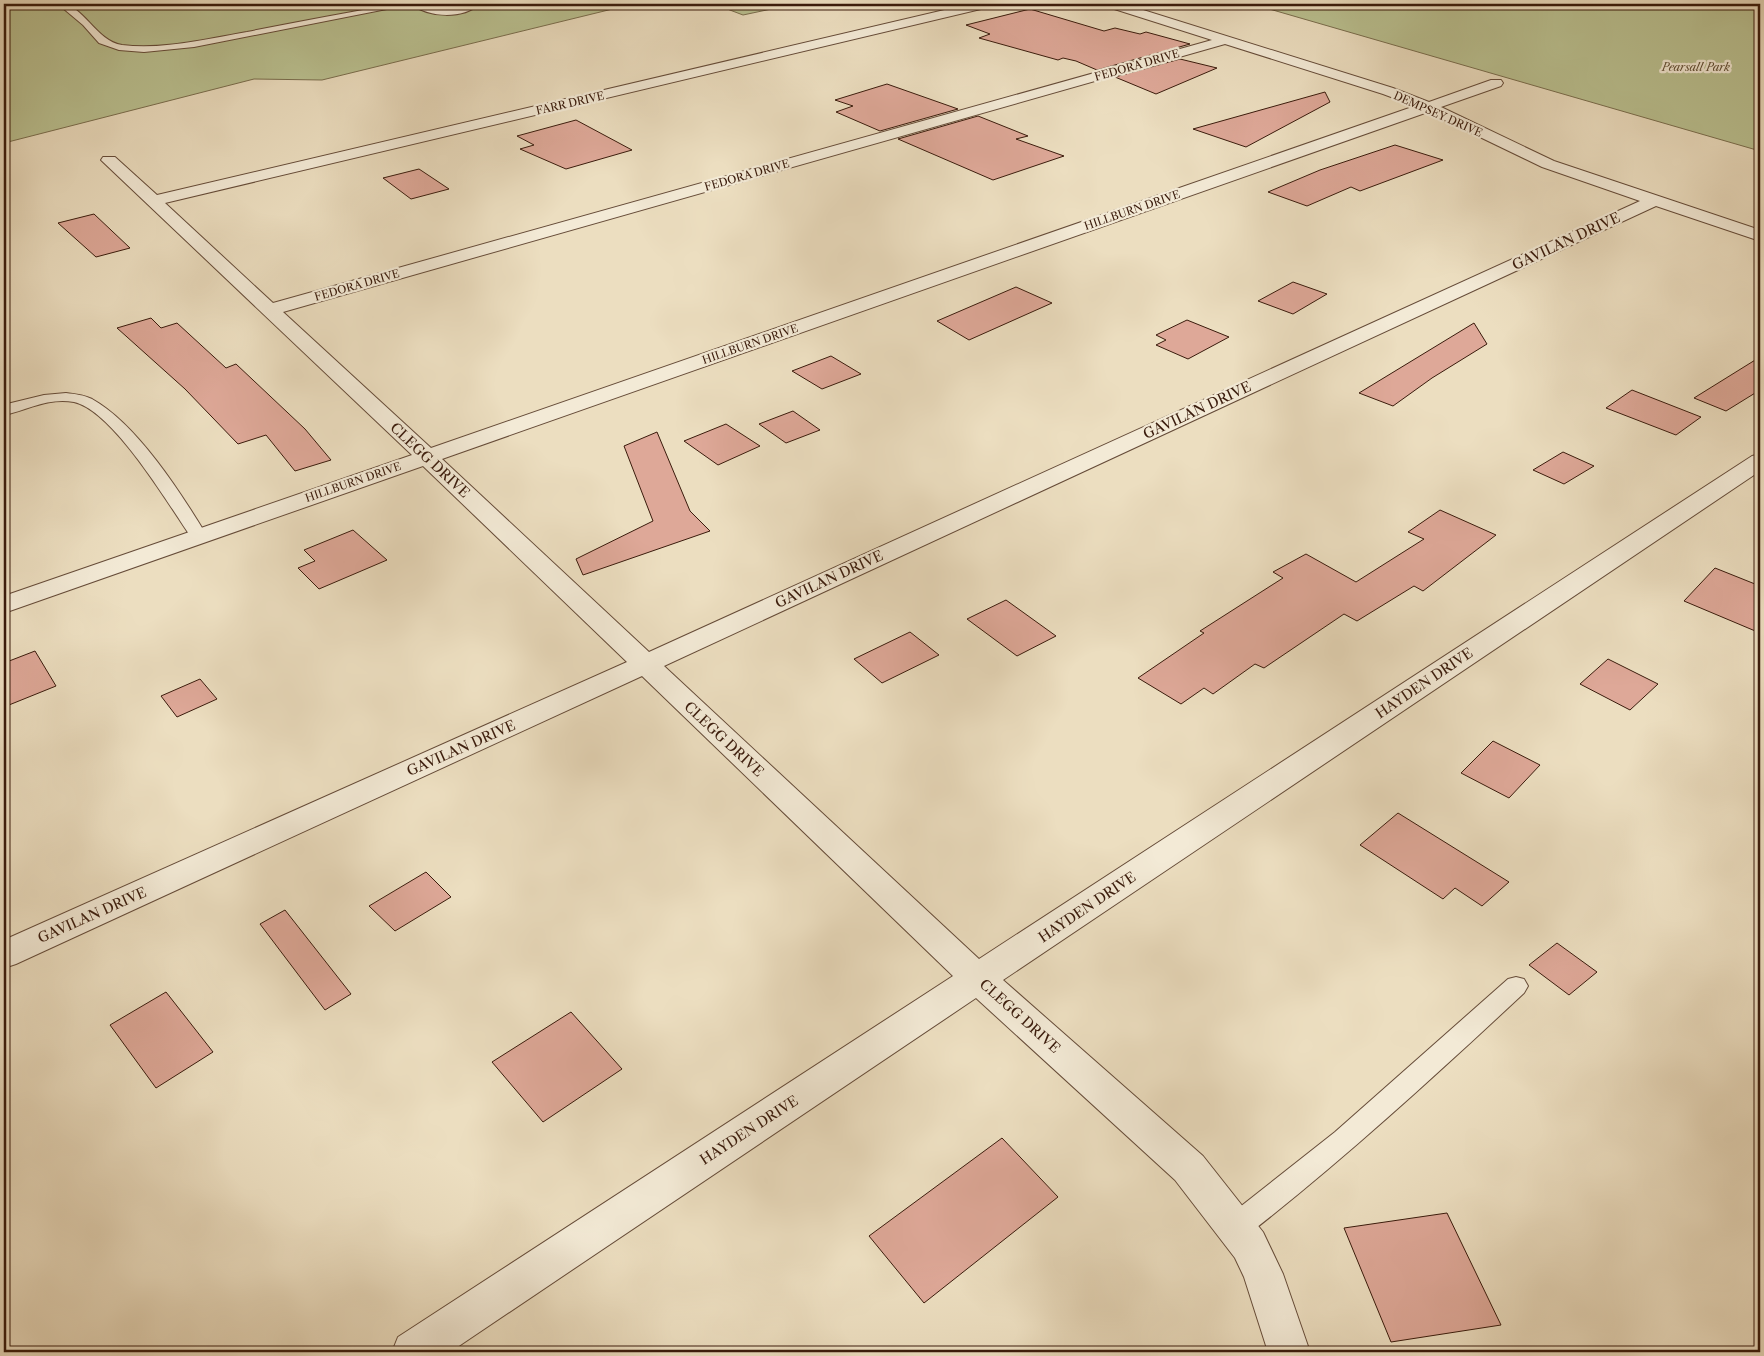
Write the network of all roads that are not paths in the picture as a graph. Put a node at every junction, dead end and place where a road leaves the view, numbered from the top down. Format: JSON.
{"nodes":[{"id":1,"x":62,"y":4,"type":"edge"},
{"id":2,"x":408,"y":4,"type":"edge"},
{"id":3,"x":416,"y":4,"type":"edge"},
{"id":4,"x":475,"y":4,"type":"edge"},
{"id":5,"x":985,"y":4,"type":"edge"},
{"id":6,"x":1112,"y":4,"type":"edge"},
{"id":7,"x":1225,"y":40,"type":"junction"},
{"id":8,"x":1496,"y":83,"type":"dead end"},
{"id":9,"x":1427,"y":106,"type":"junction"},
{"id":10,"x":109,"y":160,"type":"dead end"},
{"id":11,"x":154,"y":201,"type":"junction"},
{"id":12,"x":1654,"y":201,"type":"junction"},
{"id":13,"x":1760,"y":236,"type":"edge"},
{"id":14,"x":268,"y":310,"type":"junction"},
{"id":15,"x":4,"y":412,"type":"edge"},
{"id":16,"x":427,"y":457,"type":"junction"},
{"id":17,"x":1760,"y":461,"type":"edge"},
{"id":18,"x":200,"y":536,"type":"junction"},
{"id":19,"x":4,"y":605,"type":"edge"},
{"id":20,"x":645,"y":664,"type":"junction"},
{"id":21,"x":4,"y":955,"type":"edge"},
{"id":22,"x":978,"y":979,"type":"junction"},
{"id":23,"x":1516,"y":986,"type":"dead end"},
{"id":24,"x":1236,"y":1228,"type":"junction"},
{"id":25,"x":413,"y":1352,"type":"edge"},
{"id":26,"x":1290,"y":1352,"type":"edge"}],
"edges":[{"from":1,"to":2,"type":"lane"},
{"from":3,"to":4,"type":"lane"},
{"from":5,"to":11,"type":"street","name":"FARR DRIVE"},
{"from":6,"to":7,"type":"street","name":"DEMPSEY DRIVE"},
{"from":7,"to":9,"type":"street","name":"DEMPSEY DRIVE"},
{"from":7,"to":14,"type":"street","name":"FEDORA DRIVE"},
{"from":8,"to":9,"type":"street","name":"HILLBURN DRIVE"},
{"from":9,"to":12,"type":"street","name":"DEMPSEY DRIVE"},
{"from":9,"to":16,"type":"street","name":"HILLBURN DRIVE"},
{"from":10,"to":11,"type":"street","name":"CLEGG DRIVE"},
{"from":11,"to":14,"type":"street","name":"CLEGG DRIVE"},
{"from":12,"to":13,"type":"street","name":"DEMPSEY DRIVE"},
{"from":12,"to":20,"type":"street","name":"GAVILAN DRIVE"},
{"from":14,"to":16,"type":"street","name":"CLEGG DRIVE"},
{"from":15,"to":18,"type":"lane"},
{"from":16,"to":18,"type":"street","name":"HILLBURN DRIVE"},
{"from":16,"to":20,"type":"street","name":"CLEGG DRIVE"},
{"from":17,"to":22,"type":"street","name":"HAYDEN DRIVE"},
{"from":18,"to":19,"type":"street","name":"HILLBURN DRIVE"},
{"from":20,"to":21,"type":"street","name":"GAVILAN DRIVE"},
{"from":20,"to":22,"type":"street","name":"CLEGG DRIVE"},
{"from":22,"to":24,"type":"street","name":"CLEGG DRIVE"},
{"from":22,"to":25,"type":"street","name":"HAYDEN DRIVE"},
{"from":23,"to":24,"type":"lane"},
{"from":24,"to":26,"type":"street","name":"CLEGG DRIVE"}]}
